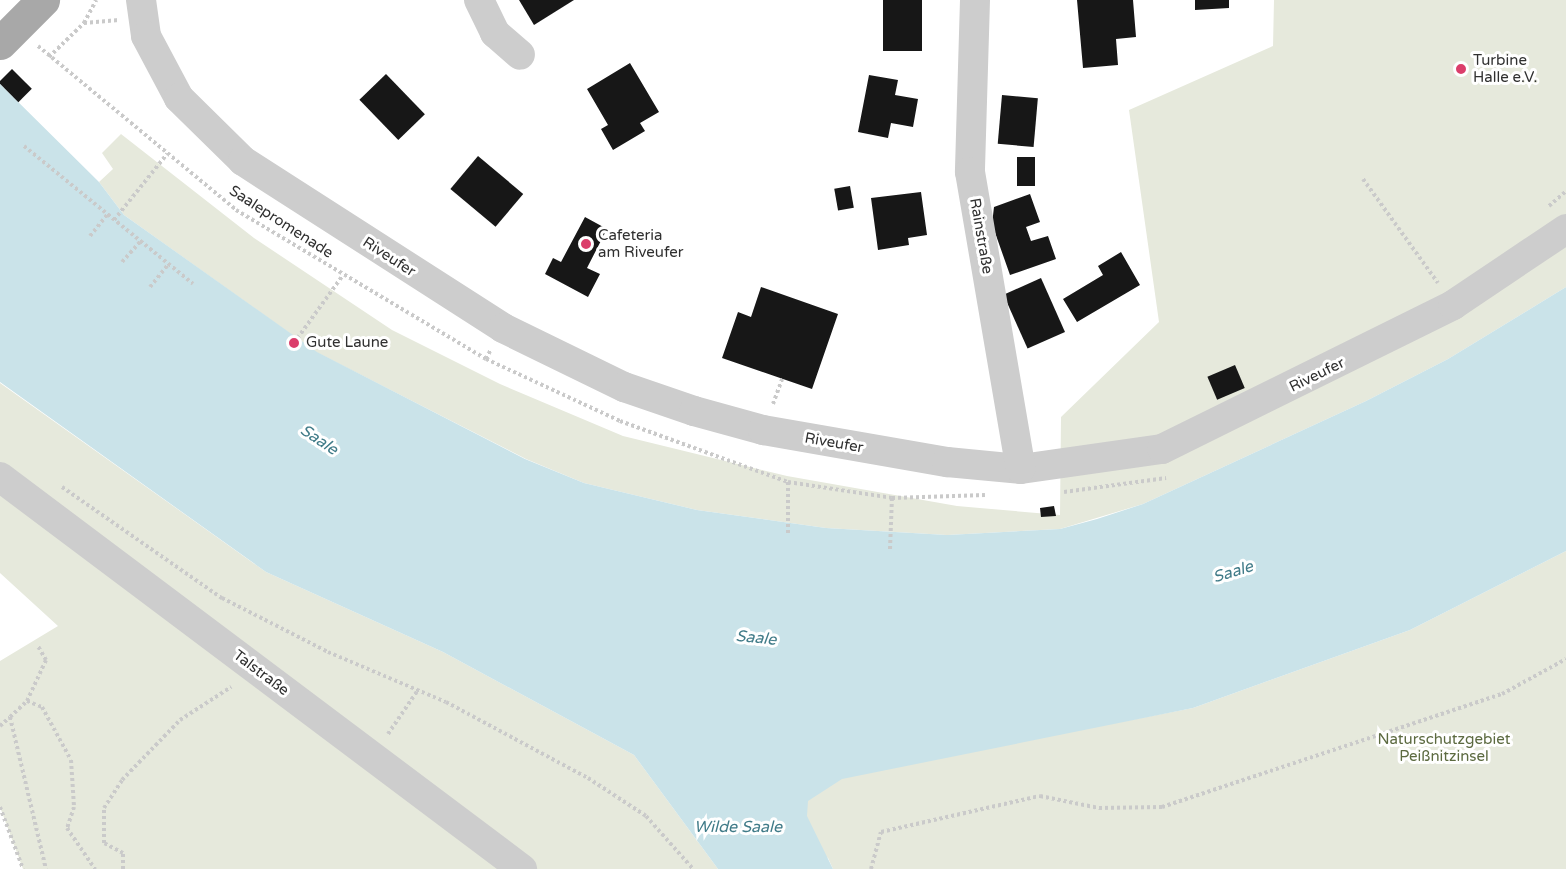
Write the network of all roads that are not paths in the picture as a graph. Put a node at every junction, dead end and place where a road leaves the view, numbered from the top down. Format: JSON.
{"nodes":[{"id":1,"x":43,"y":0,"type":"edge"},
{"id":2,"x":479,"y":0,"type":"edge"},
{"id":3,"x":975,"y":0,"type":"edge"},
{"id":4,"x":141,"y":9,"type":"edge"},
{"id":5,"x":0,"y":43,"type":"edge"},
{"id":6,"x":520,"y":55,"type":"dead end"},
{"id":7,"x":1566,"y":229,"type":"edge"},
{"id":8,"x":1020,"y":469,"type":"junction"},
{"id":9,"x":0,"y":477,"type":"edge"},
{"id":10,"x":522,"y":869,"type":"edge"}],
"edges":[{"from":1,"to":5,"type":"main road","bridge":true},
{"from":2,"to":6,"type":"street"},
{"from":3,"to":8,"type":"street","name":"Rainstraße"},
{"from":4,"to":8,"type":"street","name":"Riveufer"},
{"from":7,"to":8,"type":"street","name":"Riveufer"},
{"from":9,"to":10,"type":"street","name":"Talstraße"}]}
